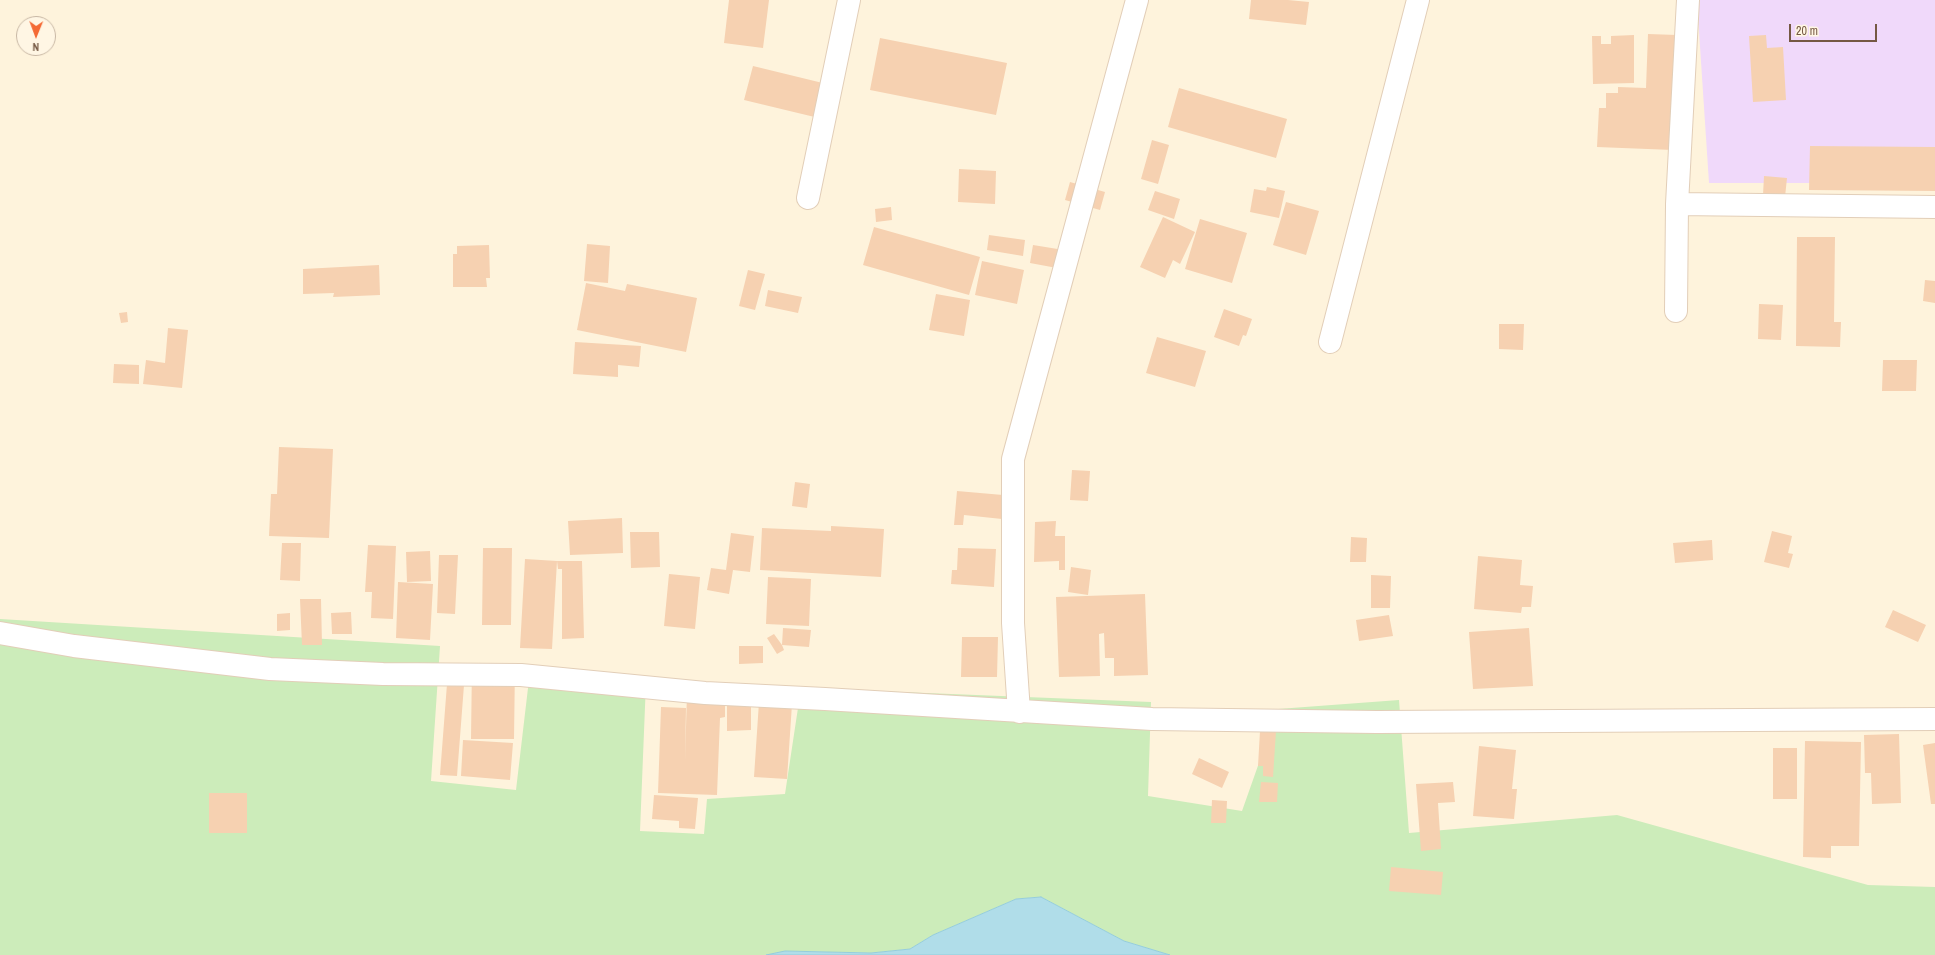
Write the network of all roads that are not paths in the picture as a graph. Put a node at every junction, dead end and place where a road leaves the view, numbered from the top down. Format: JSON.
{"nodes":[{"id":1,"x":849,"y":0,"type":"edge"},
{"id":2,"x":1136,"y":0,"type":"edge"},
{"id":3,"x":1418,"y":0,"type":"edge"},
{"id":4,"x":1688,"y":0,"type":"edge"},
{"id":5,"x":808,"y":198,"type":"dead end"},
{"id":6,"x":1677,"y":204,"type":"junction"},
{"id":7,"x":1935,"y":207,"type":"edge"},
{"id":8,"x":1676,"y":311,"type":"dead end"},
{"id":9,"x":1330,"y":342,"type":"dead end"},
{"id":10,"x":0,"y":633,"type":"edge"},
{"id":11,"x":1019,"y":712,"type":"junction"},
{"id":12,"x":1935,"y":719,"type":"edge"}],
"edges":[{"from":1,"to":5,"type":"street"},
{"from":2,"to":11,"type":"street"},
{"from":3,"to":9,"type":"street"},
{"from":4,"to":6,"type":"street"},
{"from":6,"to":7,"type":"street"},
{"from":6,"to":8,"type":"street"},
{"from":10,"to":11,"type":"street"},
{"from":11,"to":12,"type":"street"}]}
